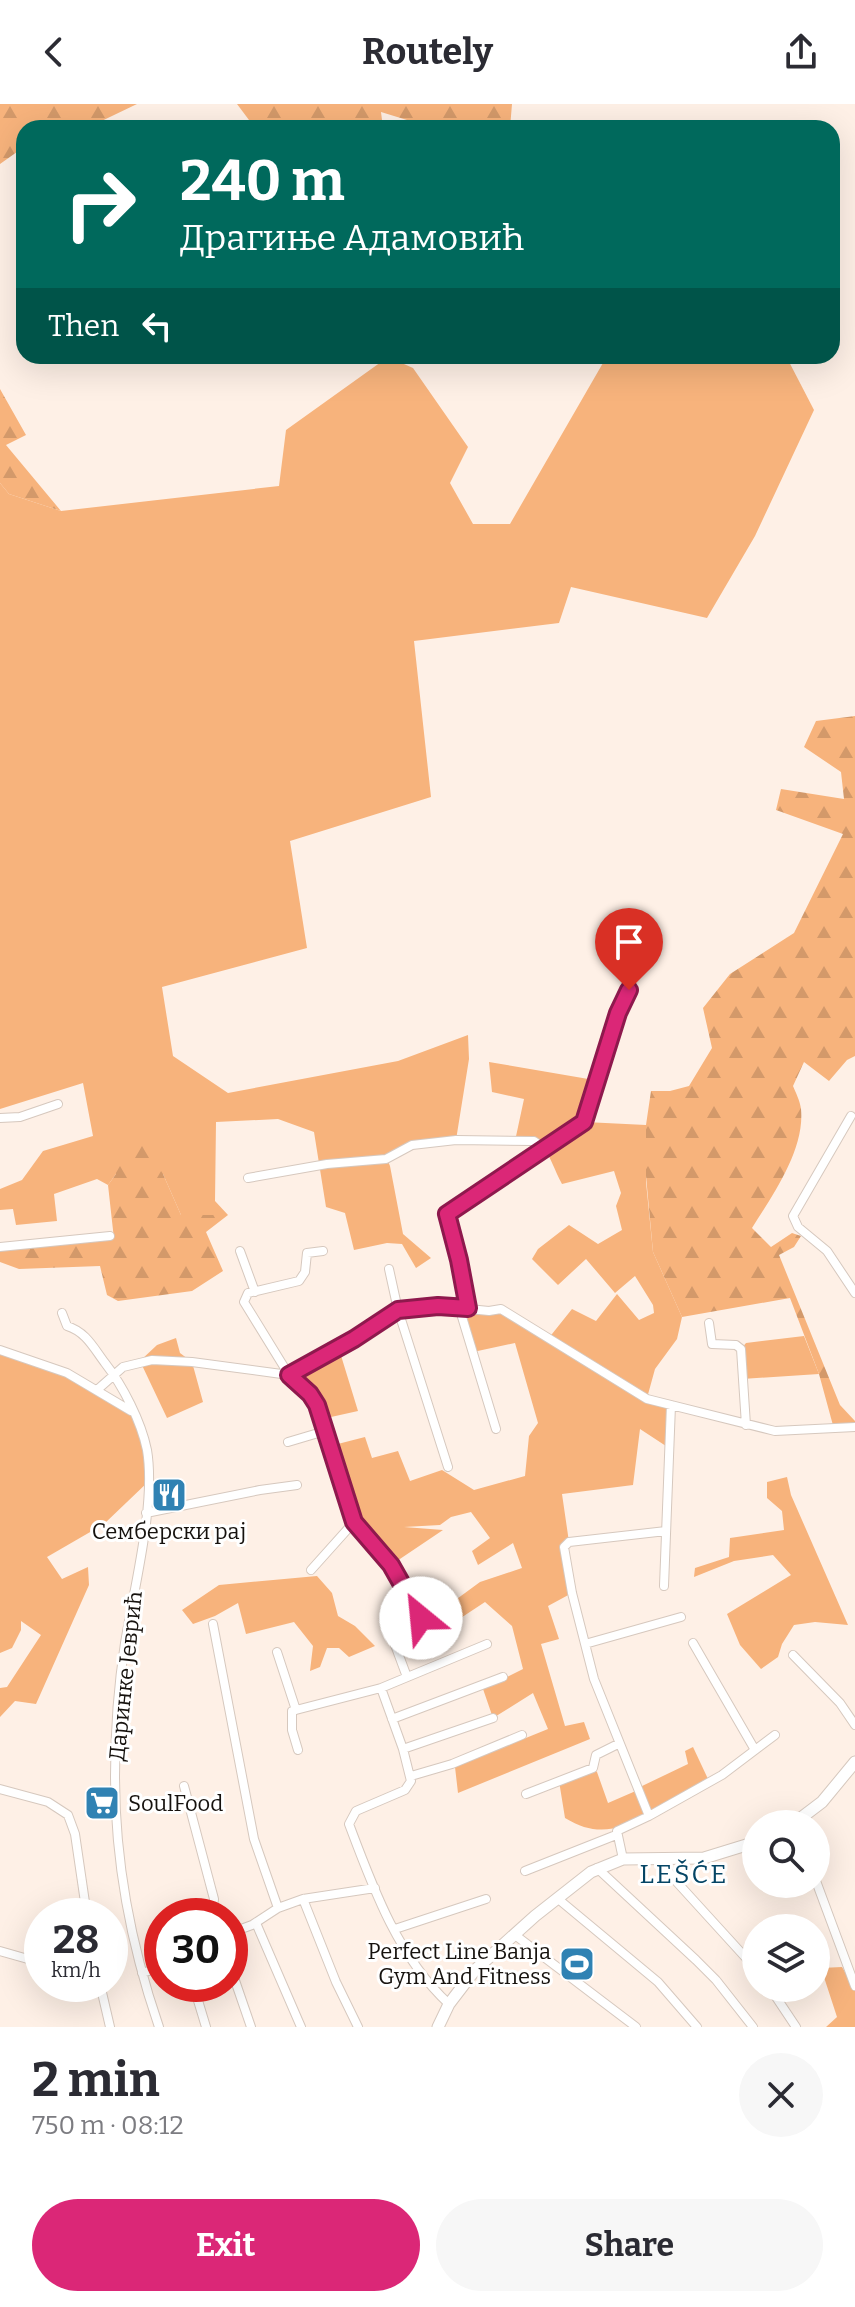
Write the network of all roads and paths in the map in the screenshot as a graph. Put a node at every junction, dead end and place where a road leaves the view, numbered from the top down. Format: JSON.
{"nodes":[{"id":1,"x":629,"y":990,"type":"dead end"},
{"id":2,"x":58,"y":1104,"type":"dead end"},
{"id":3,"x":851,"y":1116,"type":"dead end"},
{"id":4,"x":0,"y":1118,"type":"edge"},
{"id":5,"x":544,"y":1148,"type":"junction"},
{"id":6,"x":248,"y":1178,"type":"dead end"},
{"id":7,"x":110,"y":1236,"type":"dead end"},
{"id":8,"x":0,"y":1247,"type":"edge"},
{"id":9,"x":240,"y":1251,"type":"dead end"},
{"id":10,"x":323,"y":1251,"type":"dead end"},
{"id":11,"x":389,"y":1269,"type":"dead end"},
{"id":12,"x":255,"y":1292,"type":"junction"},
{"id":13,"x":855,"y":1293,"type":"edge"},
{"id":14,"x":464,"y":1307,"type":"junction"},
{"id":15,"x":398,"y":1310,"type":"junction"},
{"id":16,"x":62,"y":1313,"type":"dead end"},
{"id":17,"x":709,"y":1323,"type":"dead end"},
{"id":18,"x":0,"y":1350,"type":"edge"},
{"id":19,"x":113,"y":1373,"type":"junction"},
{"id":20,"x":289,"y":1375,"type":"junction"},
{"id":21,"x":97,"y":1390,"type":"junction"},
{"id":22,"x":671,"y":1405,"type":"junction"},
{"id":23,"x":132,"y":1411,"type":"junction"},
{"id":24,"x":746,"y":1425,"type":"junction"},
{"id":25,"x":855,"y":1427,"type":"edge"},
{"id":26,"x":496,"y":1429,"type":"dead end"},
{"id":27,"x":325,"y":1431,"type":"junction"},
{"id":28,"x":288,"y":1442,"type":"dead end"},
{"id":29,"x":448,"y":1467,"type":"dead end"},
{"id":30,"x":297,"y":1485,"type":"dead end"},
{"id":31,"x":146,"y":1513,"type":"junction"},
{"id":32,"x":354,"y":1522,"type":"junction"},
{"id":33,"x":666,"y":1531,"type":"junction"},
{"id":34,"x":311,"y":1570,"type":"dead end"},
{"id":35,"x":664,"y":1586,"type":"dead end"},
{"id":36,"x":681,"y":1617,"type":"dead end"},
{"id":37,"x":213,"y":1624,"type":"dead end"},
{"id":38,"x":693,"y":1643,"type":"dead end"},
{"id":39,"x":487,"y":1644,"type":"dead end"},
{"id":40,"x":585,"y":1644,"type":"junction"},
{"id":41,"x":277,"y":1652,"type":"dead end"},
{"id":42,"x":793,"y":1655,"type":"dead end"},
{"id":43,"x":407,"y":1677,"type":"junction"},
{"id":44,"x":503,"y":1677,"type":"dead end"},
{"id":45,"x":381,"y":1688,"type":"junction"},
{"id":46,"x":296,"y":1710,"type":"junction"},
{"id":47,"x":493,"y":1718,"type":"dead end"},
{"id":48,"x":392,"y":1719,"type":"junction"},
{"id":49,"x":855,"y":1725,"type":"edge"},
{"id":50,"x":522,"y":1735,"type":"dead end"},
{"id":51,"x":775,"y":1735,"type":"dead end"},
{"id":52,"x":618,"y":1744,"type":"junction"},
{"id":53,"x":403,"y":1749,"type":"junction"},
{"id":54,"x":298,"y":1750,"type":"dead end"},
{"id":55,"x":755,"y":1750,"type":"junction"},
{"id":56,"x":855,"y":1762,"type":"edge"},
{"id":57,"x":411,"y":1776,"type":"junction"},
{"id":58,"x":184,"y":1786,"type":"dead end"},
{"id":59,"x":0,"y":1789,"type":"edge"},
{"id":60,"x":526,"y":1794,"type":"dead end"},
{"id":61,"x":811,"y":1810,"type":"edge"},
{"id":62,"x":649,"y":1816,"type":"junction"},
{"id":63,"x":616,"y":1835,"type":"junction"},
{"id":64,"x":742,"y":1846,"type":"edge"},
{"id":65,"x":665,"y":1858,"type":"junction"},
{"id":66,"x":623,"y":1859,"type":"junction"},
{"id":67,"x":597,"y":1868,"type":"junction"},
{"id":68,"x":525,"y":1871,"type":"dead end"},
{"id":69,"x":375,"y":1888,"type":"junction"},
{"id":70,"x":84,"y":1898,"type":"edge"},
{"id":71,"x":214,"y":1898,"type":"edge"},
{"id":72,"x":557,"y":1898,"type":"junction"},
{"id":73,"x":822,"y":1898,"type":"edge"},
{"id":74,"x":303,"y":1899,"type":"junction"},
{"id":75,"x":486,"y":1899,"type":"dead end"},
{"id":76,"x":278,"y":1908,"type":"junction"},
{"id":77,"x":256,"y":1923,"type":"junction"},
{"id":78,"x":248,"y":1926,"type":"edge"},
{"id":79,"x":395,"y":1929,"type":"junction"},
{"id":80,"x":515,"y":1935,"type":"junction"},
{"id":81,"x":0,"y":1951,"type":"edge"},
{"id":82,"x":742,"y":1954,"type":"edge"},
{"id":83,"x":24,"y":1958,"type":"edge"},
{"id":84,"x":142,"y":1973,"type":"joint"},
{"id":85,"x":855,"y":1986,"type":"edge"},
{"id":86,"x":104,"y":2002,"type":"edge"},
{"id":87,"x":198,"y":2002,"type":"edge"},
{"id":88,"x":242,"y":2002,"type":"edge"},
{"id":89,"x":779,"y":2002,"type":"edge"},
{"id":90,"x":449,"y":2004,"type":"junction"},
{"id":91,"x":110,"y":2027,"type":"edge"},
{"id":92,"x":159,"y":2027,"type":"edge"},
{"id":93,"x":206,"y":2027,"type":"edge"},
{"id":94,"x":251,"y":2027,"type":"edge"},
{"id":95,"x":301,"y":2027,"type":"edge"},
{"id":96,"x":358,"y":2027,"type":"edge"},
{"id":97,"x":438,"y":2027,"type":"edge"},
{"id":98,"x":636,"y":2027,"type":"edge"},
{"id":99,"x":697,"y":2027,"type":"edge"},
{"id":100,"x":753,"y":2027,"type":"edge"},
{"id":101,"x":796,"y":2027,"type":"edge"}],
"edges":[{"from":1,"to":5,"type":"street"},
{"from":2,"to":4,"type":"street"},
{"from":3,"to":13,"type":"street"},
{"from":5,"to":6,"type":"street"},
{"from":5,"to":14,"type":"street"},
{"from":7,"to":8,"type":"street"},
{"from":9,"to":12,"type":"street"},
{"from":10,"to":12,"type":"street"},
{"from":11,"to":15,"type":"street"},
{"from":12,"to":20,"type":"street"},
{"from":14,"to":15,"type":"street"},
{"from":14,"to":22,"type":"street"},
{"from":14,"to":26,"type":"street"},
{"from":15,"to":20,"type":"street"},
{"from":15,"to":29,"type":"street"},
{"from":16,"to":19,"type":"street","name":"Даринке Јеврић"},
{"from":17,"to":24,"type":"street"},
{"from":18,"to":21,"type":"street"},
{"from":19,"to":20,"type":"street"},
{"from":19,"to":21,"type":"street"},
{"from":19,"to":23,"type":"street","name":"Даринке Јеврић"},
{"from":20,"to":27,"type":"street"},
{"from":21,"to":23,"type":"street"},
{"from":22,"to":24,"type":"street"},
{"from":22,"to":33,"type":"street"},
{"from":23,"to":31,"type":"street","name":"Даринке Јеврић"},
{"from":24,"to":25,"type":"street"},
{"from":27,"to":28,"type":"street"},
{"from":27,"to":32,"type":"street"},
{"from":30,"to":31,"type":"street"},
{"from":31,"to":84,"type":"street","name":"Даринке Јеврић"},
{"from":32,"to":34,"type":"street"},
{"from":32,"to":43,"type":"street"},
{"from":33,"to":35,"type":"street"},
{"from":33,"to":40,"type":"street"},
{"from":36,"to":40,"type":"street"},
{"from":37,"to":76,"type":"street"},
{"from":38,"to":55,"type":"street"},
{"from":39,"to":43,"type":"street"},
{"from":40,"to":52,"type":"street"},
{"from":41,"to":46,"type":"street"},
{"from":42,"to":49,"type":"street"},
{"from":43,"to":45,"type":"street"},
{"from":44,"to":48,"type":"street"},
{"from":45,"to":46,"type":"street"},
{"from":45,"to":48,"type":"street"},
{"from":46,"to":54,"type":"street"},
{"from":47,"to":53,"type":"street"},
{"from":48,"to":53,"type":"street"},
{"from":50,"to":57,"type":"street"},
{"from":51,"to":55,"type":"street"},
{"from":52,"to":60,"type":"street"},
{"from":52,"to":62,"type":"street"},
{"from":53,"to":57,"type":"street"},
{"from":55,"to":62,"type":"street"},
{"from":56,"to":61,"type":"street"},
{"from":57,"to":69,"type":"street"},
{"from":58,"to":71,"type":"street"},
{"from":59,"to":70,"type":"street"},
{"from":62,"to":63,"type":"street"},
{"from":63,"to":66,"type":"street"},
{"from":63,"to":68,"type":"street"},
{"from":64,"to":65,"type":"street"},
{"from":65,"to":66,"type":"street"},
{"from":65,"to":82,"type":"street"},
{"from":66,"to":67,"type":"street"},
{"from":67,"to":72,"type":"street"},
{"from":67,"to":100,"type":"street"},
{"from":69,"to":74,"type":"street"},
{"from":69,"to":79,"type":"street"},
{"from":72,"to":80,"type":"street"},
{"from":72,"to":99,"type":"street"},
{"from":73,"to":85,"type":"street"},
{"from":74,"to":76,"type":"street"},
{"from":74,"to":96,"type":"street"},
{"from":75,"to":79,"type":"street"},
{"from":76,"to":77,"type":"street"},
{"from":77,"to":78,"type":"street"},
{"from":77,"to":95,"type":"street"},
{"from":79,"to":90,"type":"street"},
{"from":80,"to":90,"type":"street"},
{"from":80,"to":98,"type":"street"},
{"from":81,"to":83,"type":"street"},
{"from":84,"to":92,"type":"street","name":"Даринке Јеврић"},
{"from":86,"to":91,"type":"street"},
{"from":87,"to":93,"type":"street"},
{"from":88,"to":94,"type":"street"},
{"from":89,"to":101,"type":"street"},
{"from":90,"to":97,"type":"street"}]}
